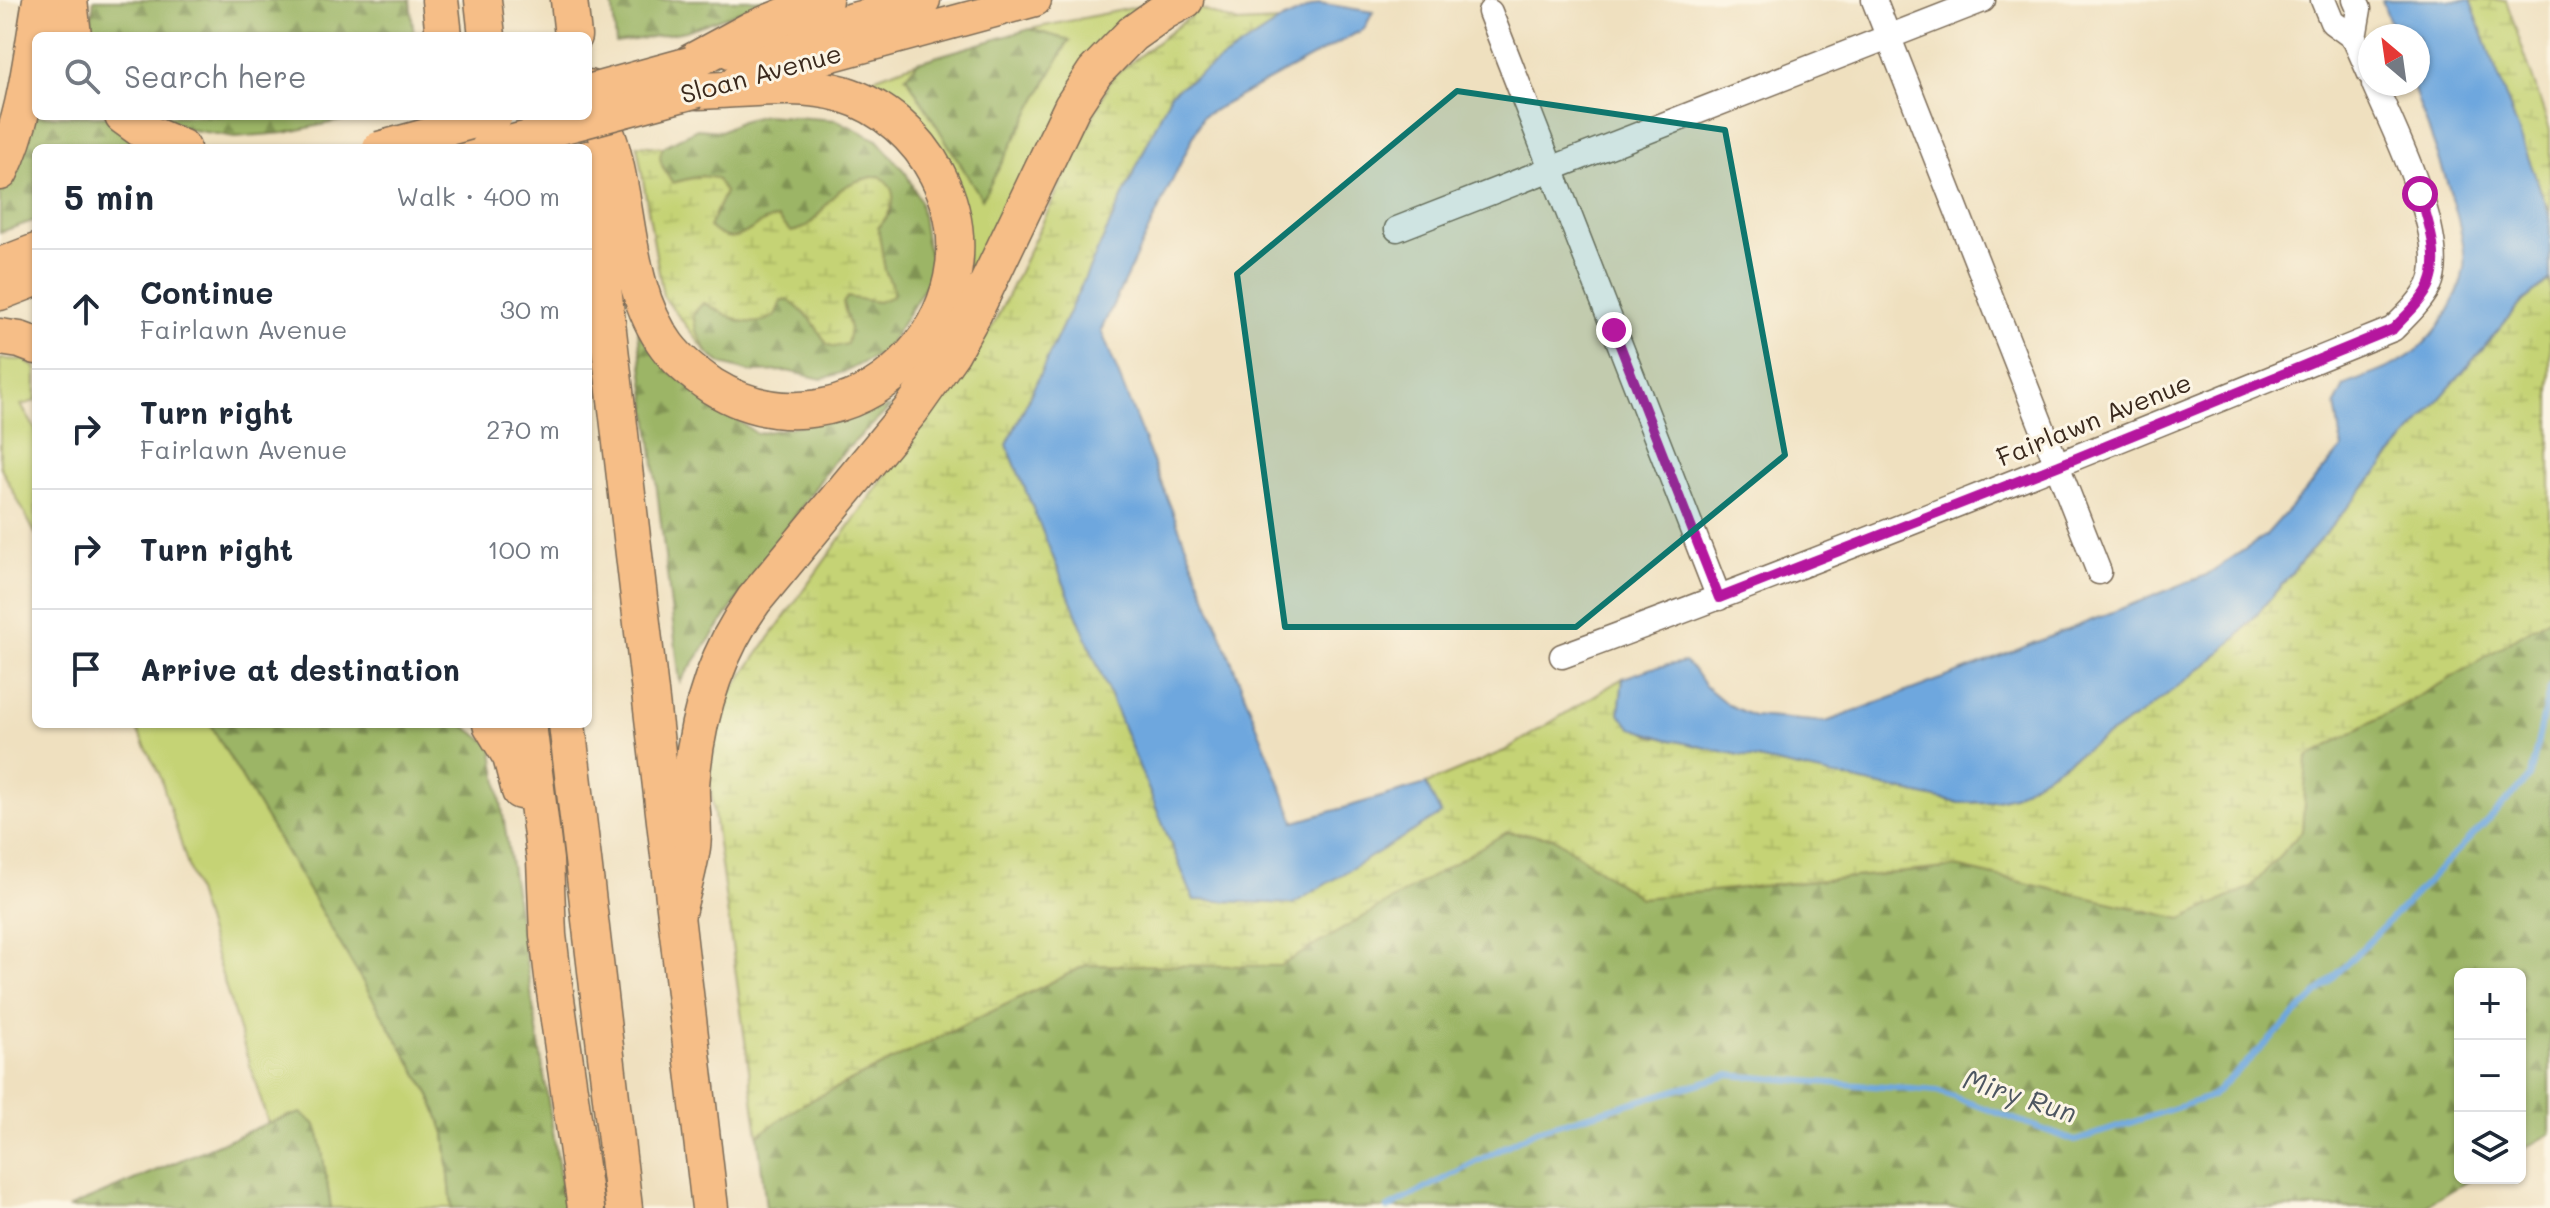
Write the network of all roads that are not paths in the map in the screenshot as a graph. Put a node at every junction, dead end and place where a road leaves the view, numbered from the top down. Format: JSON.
{"nodes":[{"id":1,"x":41,"y":0,"type":"edge"},
{"id":2,"x":69,"y":0,"type":"edge"},
{"id":3,"x":440,"y":0,"type":"edge"},
{"id":4,"x":483,"y":0,"type":"edge"},
{"id":5,"x":569,"y":0,"type":"edge"},
{"id":6,"x":824,"y":0,"type":"edge"},
{"id":7,"x":924,"y":0,"type":"edge"},
{"id":8,"x":1035,"y":0,"type":"edge"},
{"id":9,"x":1185,"y":0,"type":"edge"},
{"id":10,"x":1874,"y":0,"type":"edge"},
{"id":11,"x":1983,"y":0,"type":"edge"},
{"id":12,"x":2323,"y":0,"type":"edge"},
{"id":13,"x":2355,"y":0,"type":"edge"},
{"id":14,"x":1490,"y":12,"type":"dead end"},
{"id":15,"x":35,"y":32,"type":"edge"},
{"id":16,"x":73,"y":32,"type":"edge"},
{"id":17,"x":444,"y":32,"type":"edge"},
{"id":18,"x":487,"y":32,"type":"edge"},
{"id":19,"x":573,"y":32,"type":"edge"},
{"id":20,"x":1889,"y":38,"type":"junction"},
{"id":21,"x":2354,"y":38,"type":"junction"},
{"id":22,"x":2358,"y":47,"type":"edge"},
{"id":23,"x":32,"y":51,"type":"edge"},
{"id":24,"x":694,"y":77,"type":"junction"},
{"id":25,"x":592,"y":90,"type":"edge"},
{"id":26,"x":2379,"y":96,"type":"edge"},
{"id":27,"x":592,"y":100,"type":"edge"},
{"id":28,"x":592,"y":112,"type":"edge"},
{"id":29,"x":129,"y":120,"type":"edge"},
{"id":30,"x":454,"y":120,"type":"edge"},
{"id":31,"x":481,"y":120,"type":"edge"},
{"id":32,"x":496,"y":120,"type":"edge"},
{"id":33,"x":569,"y":120,"type":"edge"},
{"id":34,"x":584,"y":120,"type":"edge"},
{"id":35,"x":172,"y":144,"type":"edge"},
{"id":36,"x":394,"y":144,"type":"edge"},
{"id":37,"x":458,"y":144,"type":"edge"},
{"id":38,"x":499,"y":144,"type":"edge"},
{"id":39,"x":500,"y":144,"type":"edge"},
{"id":40,"x":586,"y":144,"type":"edge"},
{"id":41,"x":1552,"y":170,"type":"junction"},
{"id":42,"x":0,"y":172,"type":"edge"},
{"id":43,"x":592,"y":193,"type":"edge"},
{"id":44,"x":1397,"y":229,"type":"dead end"},
{"id":45,"x":32,"y":252,"type":"edge"},
{"id":46,"x":0,"y":264,"type":"edge"},
{"id":47,"x":32,"y":282,"type":"edge"},
{"id":48,"x":0,"y":294,"type":"edge"},
{"id":49,"x":0,"y":337,"type":"edge"},
{"id":50,"x":32,"y":344,"type":"edge"},
{"id":51,"x":2057,"y":466,"type":"junction"},
{"id":52,"x":2099,"y":572,"type":"dead end"},
{"id":53,"x":1719,"y":598,"type":"junction"},
{"id":54,"x":1562,"y":656,"type":"dead end"},
{"id":55,"x":494,"y":728,"type":"edge"},
{"id":56,"x":528,"y":728,"type":"edge"},
{"id":57,"x":567,"y":728,"type":"edge"},
{"id":58,"x":677,"y":913,"type":"junction"},
{"id":59,"x":548,"y":935,"type":"junction"},
{"id":60,"x":586,"y":1208,"type":"edge"},
{"id":61,"x":624,"y":1208,"type":"edge"},
{"id":62,"x":710,"y":1208,"type":"edge"}],
"edges":[{"from":1,"to":15,"type":"highway"},
{"from":2,"to":16,"type":"highway"},
{"from":3,"to":17,"type":"highway"},
{"from":4,"to":18,"type":"highway"},
{"from":5,"to":19,"type":"highway"},
{"from":6,"to":24,"type":"highway"},
{"from":7,"to":24,"type":"main road","name":"Sloan Avenue"},
{"from":8,"to":24,"type":"main road","name":"Sloan Avenue"},
{"from":9,"to":58,"type":"highway"},
{"from":10,"to":20,"type":"street"},
{"from":11,"to":20,"type":"street"},
{"from":12,"to":21,"type":"street"},
{"from":13,"to":21,"type":"street"},
{"from":14,"to":41,"type":"street"},
{"from":20,"to":41,"type":"street"},
{"from":20,"to":51,"type":"street"},
{"from":21,"to":22,"type":"street"},
{"from":23,"to":42,"type":"highway"},
{"from":24,"to":25,"type":"main road","name":"Sloan Avenue","bridge":true},
{"from":24,"to":27,"type":"highway"},
{"from":24,"to":28,"type":"main road","name":"Sloan Avenue","bridge":true},
{"from":26,"to":51,"type":"street","name":"Fairlawn Avenue"},
{"from":29,"to":35,"type":"highway"},
{"from":30,"to":37,"type":"highway"},
{"from":31,"to":36,"type":"main road","bridge":true},
{"from":32,"to":39,"type":"highway"},
{"from":33,"to":38,"type":"main road","name":"Sloan Avenue","bridge":true},
{"from":34,"to":40,"type":"highway"},
{"from":41,"to":44,"type":"street"},
{"from":41,"to":53,"type":"street"},
{"from":43,"to":58,"type":"highway"},
{"from":45,"to":46,"type":"main road"},
{"from":47,"to":48,"type":"main road"},
{"from":49,"to":50,"type":"highway"},
{"from":51,"to":52,"type":"street"},
{"from":51,"to":53,"type":"street","name":"Fairlawn Avenue"},
{"from":53,"to":54,"type":"street","name":"Fairlawn Avenue"},
{"from":55,"to":59,"type":"highway"},
{"from":56,"to":59,"type":"highway"},
{"from":57,"to":61,"type":"highway"},
{"from":58,"to":62,"type":"highway"},
{"from":59,"to":60,"type":"highway"}]}
